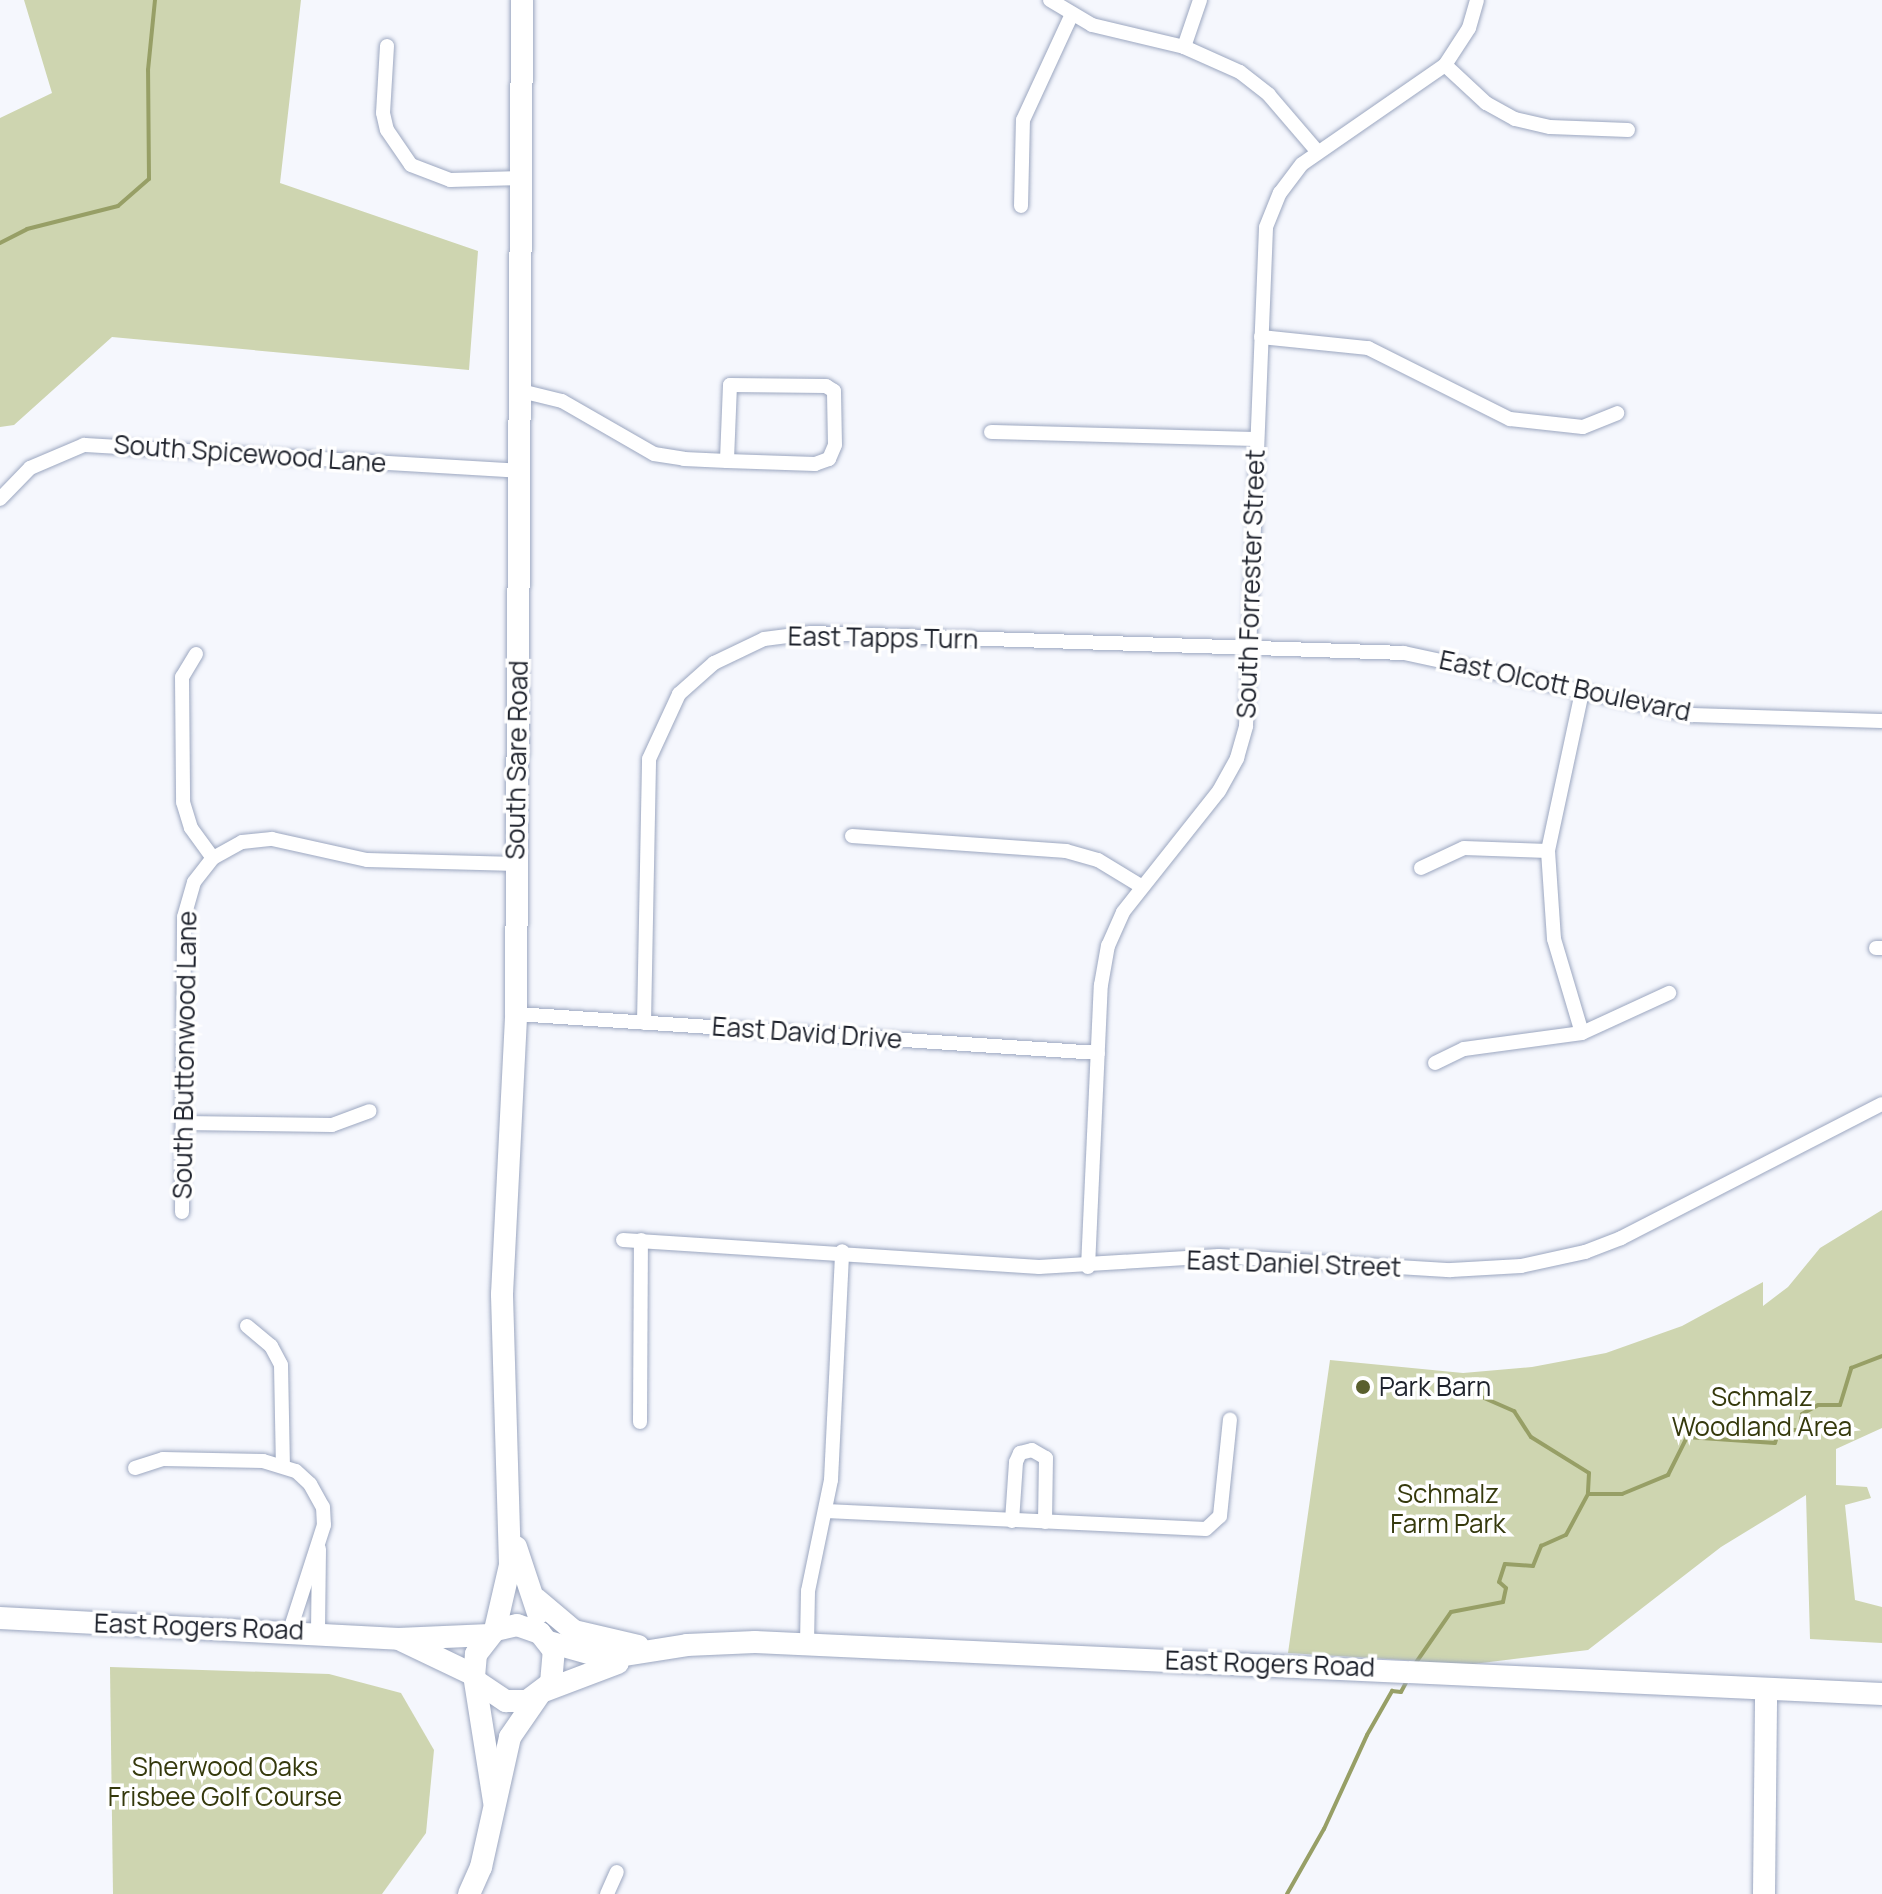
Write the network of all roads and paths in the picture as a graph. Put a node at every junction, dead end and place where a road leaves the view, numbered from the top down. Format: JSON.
{"nodes":[{"id":1,"x":522,"y":0,"type":"edge"},
{"id":2,"x":1050,"y":0,"type":"edge"},
{"id":3,"x":1200,"y":0,"type":"edge"},
{"id":4,"x":1477,"y":0,"type":"edge"},
{"id":5,"x":1071,"y":16,"type":"junction"},
{"id":6,"x":387,"y":46,"type":"dead end"},
{"id":7,"x":1184,"y":47,"type":"junction"},
{"id":8,"x":1445,"y":65,"type":"junction"},
{"id":9,"x":1628,"y":130,"type":"dead end"},
{"id":10,"x":1317,"y":151,"type":"junction"},
{"id":11,"x":522,"y":178,"type":"junction"},
{"id":12,"x":1021,"y":206,"type":"dead end"},
{"id":13,"x":1261,"y":337,"type":"junction"},
{"id":14,"x":521,"y":391,"type":"junction"},
{"id":15,"x":1617,"y":413,"type":"dead end"},
{"id":16,"x":991,"y":432,"type":"dead end"},
{"id":17,"x":1257,"y":439,"type":"junction"},
{"id":18,"x":727,"y":461,"type":"junction"},
{"id":19,"x":520,"y":471,"type":"junction"},
{"id":20,"x":0,"y":499,"type":"edge"},
{"id":21,"x":1249,"y":647,"type":"junction"},
{"id":22,"x":196,"y":654,"type":"dead end"},
{"id":23,"x":1582,"y":692,"type":"junction"},
{"id":24,"x":1882,"y":721,"type":"edge"},
{"id":25,"x":852,"y":836,"type":"dead end"},
{"id":26,"x":1548,"y":851,"type":"junction"},
{"id":27,"x":213,"y":858,"type":"junction"},
{"id":28,"x":517,"y":864,"type":"junction"},
{"id":29,"x":1421,"y":868,"type":"dead end"},
{"id":30,"x":1141,"y":886,"type":"junction"},
{"id":31,"x":1669,"y":993,"type":"dead end"},
{"id":32,"x":516,"y":1014,"type":"junction"},
{"id":33,"x":644,"y":1023,"type":"junction"},
{"id":34,"x":1582,"y":1033,"type":"junction"},
{"id":35,"x":1098,"y":1053,"type":"junction"},
{"id":36,"x":1435,"y":1063,"type":"dead end"},
{"id":37,"x":1882,"y":1104,"type":"edge"},
{"id":38,"x":370,"y":1111,"type":"dead end"},
{"id":39,"x":183,"y":1123,"type":"junction"},
{"id":40,"x":182,"y":1212,"type":"dead end"},
{"id":41,"x":623,"y":1240,"type":"dead end"},
{"id":42,"x":641,"y":1240,"type":"junction"},
{"id":43,"x":842,"y":1251,"type":"junction"},
{"id":44,"x":1088,"y":1267,"type":"junction"},
{"id":45,"x":247,"y":1326,"type":"dead end"},
{"id":46,"x":1230,"y":1420,"type":"dead end"},
{"id":47,"x":640,"y":1422,"type":"dead end"},
{"id":48,"x":283,"y":1465,"type":"junction"},
{"id":49,"x":135,"y":1468,"type":"dead end"},
{"id":50,"x":826,"y":1511,"type":"junction"},
{"id":51,"x":509,"y":1519,"type":"junction"},
{"id":52,"x":1012,"y":1521,"type":"junction"},
{"id":53,"x":1045,"y":1522,"type":"junction"},
{"id":54,"x":319,"y":1549,"type":"junction"},
{"id":55,"x":509,"y":1574,"type":"junction"},
{"id":56,"x":536,"y":1599,"type":"junction"},
{"id":57,"x":0,"y":1618,"type":"edge"},
{"id":58,"x":290,"y":1630,"type":"junction"},
{"id":59,"x":318,"y":1631,"type":"junction"},
{"id":60,"x":448,"y":1633,"type":"junction"},
{"id":61,"x":492,"y":1633,"type":"junction"},
{"id":62,"x":398,"y":1639,"type":"junction"},
{"id":63,"x":546,"y":1639,"type":"junction"},
{"id":64,"x":807,"y":1643,"type":"junction"},
{"id":65,"x":687,"y":1645,"type":"junction"},
{"id":66,"x":658,"y":1651,"type":"junction"},
{"id":67,"x":475,"y":1678,"type":"junction"},
{"id":68,"x":1766,"y":1689,"type":"junction"},
{"id":69,"x":542,"y":1693,"type":"junction"},
{"id":70,"x":1882,"y":1694,"type":"edge"},
{"id":71,"x":494,"y":1801,"type":"junction"},
{"id":72,"x":617,"y":1872,"type":"dead end"},
{"id":73,"x":469,"y":1894,"type":"edge"},
{"id":74,"x":607,"y":1894,"type":"edge"},
{"id":75,"x":1764,"y":1894,"type":"edge"}],
"edges":[{"from":1,"to":11,"type":"main road","name":"South Sare Road"},
{"from":2,"to":5,"type":"street"},
{"from":3,"to":7,"type":"street"},
{"from":4,"to":8,"type":"street","name":"South Forrester Street"},
{"from":5,"to":7,"type":"street"},
{"from":5,"to":12,"type":"street"},
{"from":6,"to":11,"type":"street"},
{"from":7,"to":10,"type":"street"},
{"from":8,"to":9,"type":"street"},
{"from":8,"to":10,"type":"street","name":"South Forrester Street"},
{"from":10,"to":13,"type":"street","name":"South Forrester Street"},
{"from":11,"to":14,"type":"main road","name":"South Sare Road"},
{"from":13,"to":15,"type":"street"},
{"from":13,"to":17,"type":"street","name":"South Forrester Street"},
{"from":14,"to":18,"type":"street"},
{"from":14,"to":19,"type":"main road","name":"South Sare Road"},
{"from":16,"to":17,"type":"street"},
{"from":17,"to":21,"type":"street","name":"South Forrester Street"},
{"from":18,"to":18,"type":"street"},
{"from":19,"to":20,"type":"street","name":"South Spicewood Lane"},
{"from":19,"to":28,"type":"main road","name":"South Sare Road"},
{"from":21,"to":23,"type":"street","name":"East Olcott Boulevard"},
{"from":21,"to":30,"type":"street","name":"South Forrester Street"},
{"from":21,"to":33,"type":"street","name":"East Tapps Turn"},
{"from":22,"to":27,"type":"street"},
{"from":23,"to":24,"type":"street","name":"East Olcott Boulevard"},
{"from":23,"to":26,"type":"street"},
{"from":25,"to":30,"type":"street"},
{"from":26,"to":29,"type":"street"},
{"from":26,"to":34,"type":"street"},
{"from":27,"to":28,"type":"street"},
{"from":27,"to":39,"type":"street","name":"South Buttonwood Lane"},
{"from":28,"to":32,"type":"main road","name":"South Sare Road"},
{"from":30,"to":35,"type":"street","name":"South Forrester Street"},
{"from":31,"to":34,"type":"street"},
{"from":32,"to":33,"type":"street","name":"East David Drive"},
{"from":32,"to":51,"type":"main road","name":"South Sare Road"},
{"from":33,"to":35,"type":"street","name":"East David Drive"},
{"from":34,"to":36,"type":"street"},
{"from":35,"to":44,"type":"street","name":"South Forrester Street"},
{"from":37,"to":44,"type":"street","name":"East Daniel Street"},
{"from":38,"to":39,"type":"street"},
{"from":39,"to":40,"type":"street","name":"South Buttonwood Lane"},
{"from":41,"to":42,"type":"street","name":"East Daniel Street"},
{"from":42,"to":43,"type":"street","name":"East Daniel Street"},
{"from":42,"to":47,"type":"street"},
{"from":43,"to":44,"type":"street","name":"East Daniel Street"},
{"from":43,"to":50,"type":"street"},
{"from":45,"to":48,"type":"street"},
{"from":46,"to":53,"type":"street"},
{"from":48,"to":49,"type":"street"},
{"from":48,"to":54,"type":"street"},
{"from":50,"to":52,"type":"street"},
{"from":50,"to":64,"type":"street"},
{"from":51,"to":55,"type":"main road","name":"South Sare Road"},
{"from":51,"to":56,"type":"main road","name":"South Sare Road"},
{"from":52,"to":53,"type":"street"},
{"from":52,"to":53,"type":"street"},
{"from":54,"to":58,"type":"street"},
{"from":54,"to":59,"type":"street"},
{"from":55,"to":60,"type":"main road"},
{"from":55,"to":61,"type":"main road","name":"South Sare Road"},
{"from":56,"to":63,"type":"main road","name":"South Sare Road"},
{"from":56,"to":65,"type":"main road"},
{"from":57,"to":58,"type":"main road","name":"East Rogers Road"},
{"from":58,"to":59,"type":"main road","name":"East Rogers Road"},
{"from":59,"to":62,"type":"main road","name":"East Rogers Road"},
{"from":60,"to":61,"type":"main road","name":"East Rogers Road"},
{"from":60,"to":62,"type":"main road","name":"East Rogers Road"},
{"from":61,"to":63,"type":"main road"},
{"from":61,"to":67,"type":"main road"},
{"from":62,"to":67,"type":"main road","name":"East Rogers Road"},
{"from":63,"to":66,"type":"main road","name":"East Rogers Road"},
{"from":63,"to":69,"type":"main road"},
{"from":64,"to":65,"type":"main road","name":"East Rogers Road"},
{"from":64,"to":68,"type":"main road","name":"East Rogers Road"},
{"from":65,"to":66,"type":"main road","name":"East Rogers Road"},
{"from":66,"to":69,"type":"main road","name":"East Rogers Road"},
{"from":67,"to":69,"type":"main road"},
{"from":67,"to":71,"type":"main road"},
{"from":68,"to":70,"type":"main road","name":"East Rogers Road"},
{"from":68,"to":75,"type":"main road"},
{"from":69,"to":71,"type":"main road"},
{"from":71,"to":73,"type":"main road"},
{"from":72,"to":74,"type":"street"}]}
